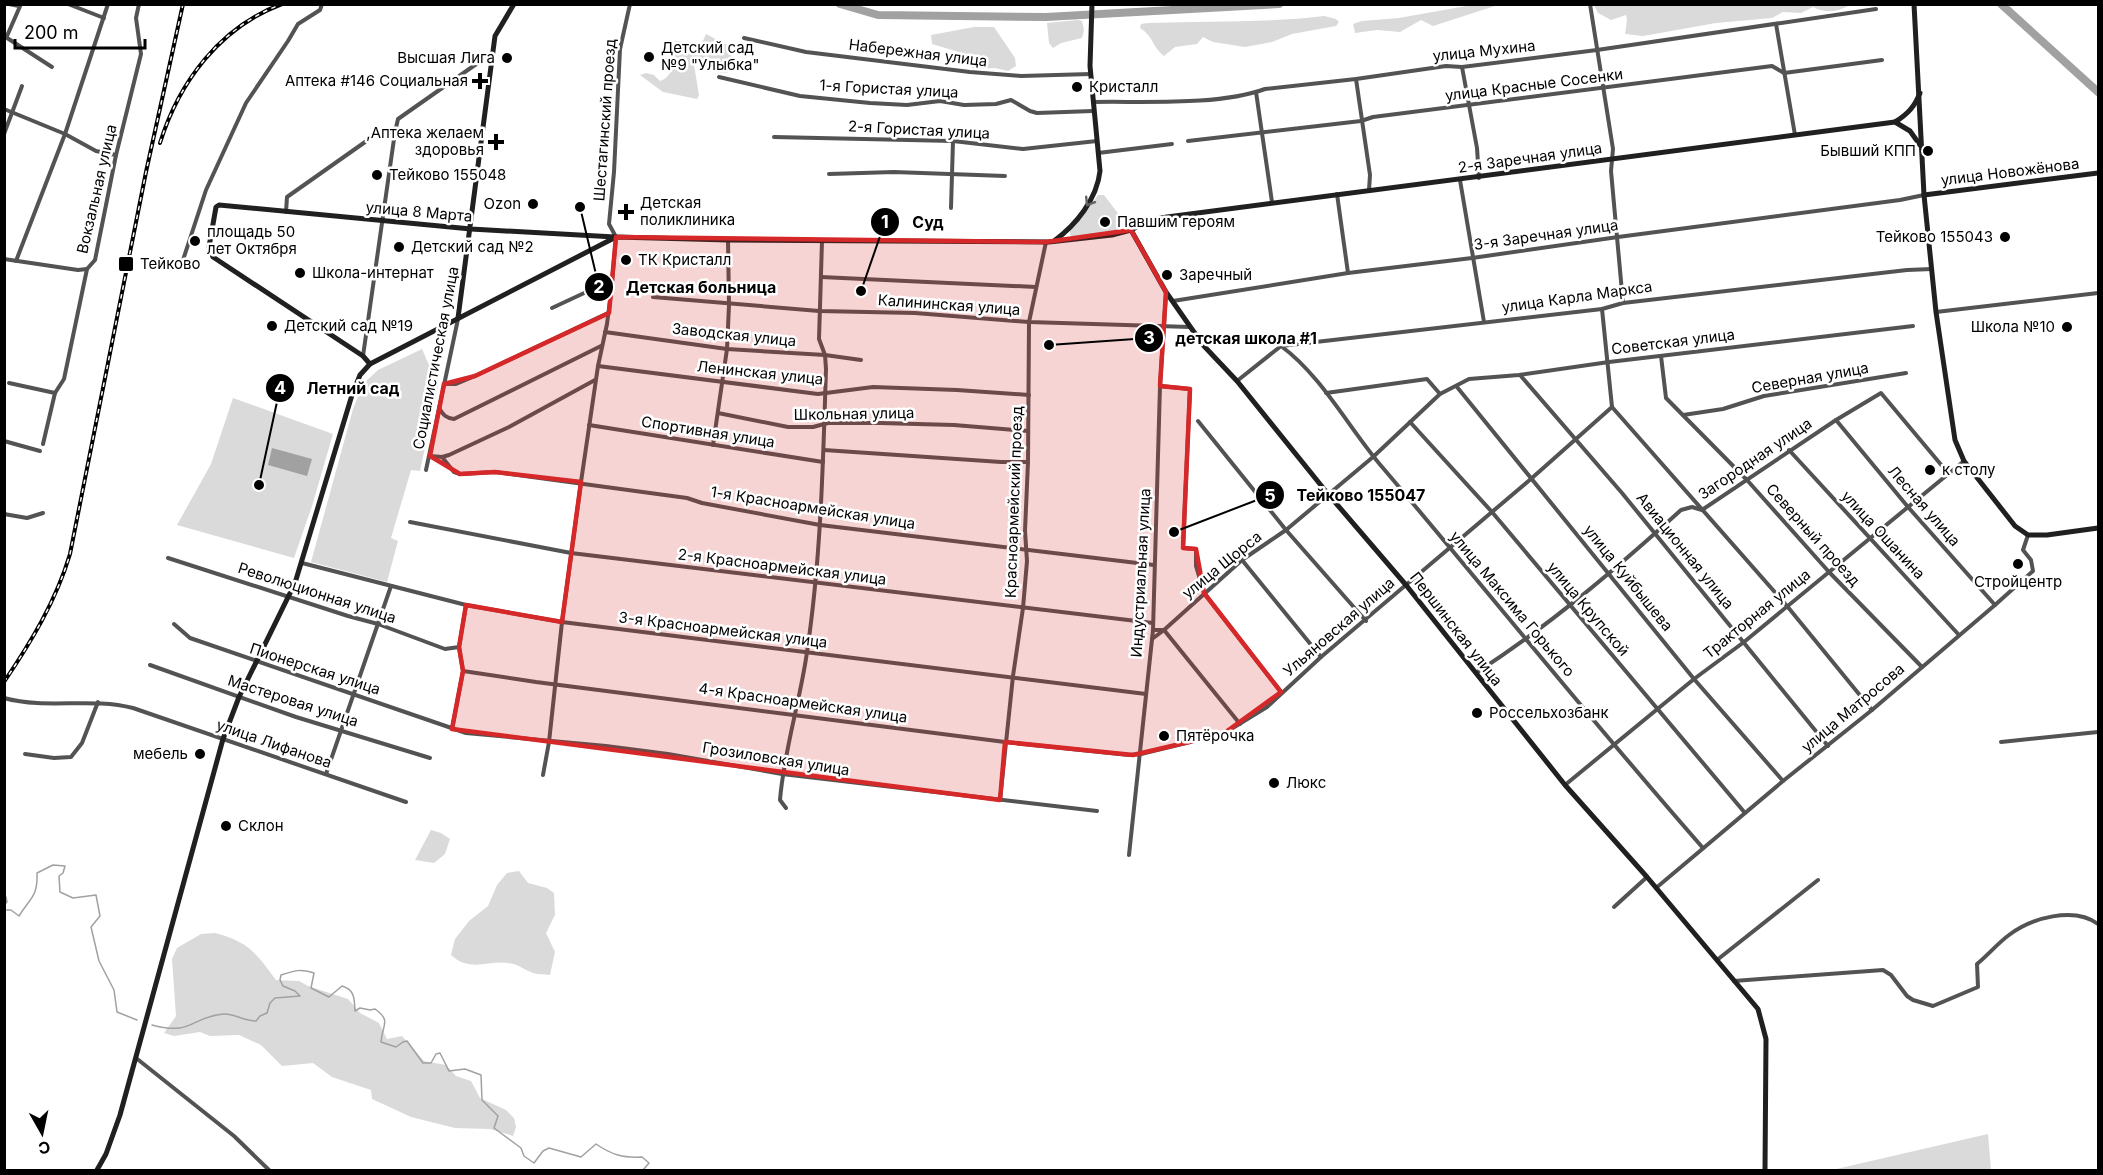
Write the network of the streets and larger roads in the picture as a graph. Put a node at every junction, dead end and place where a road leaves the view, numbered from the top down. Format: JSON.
{"nodes":[{"id":1,"x":9,"y":4,"type":"edge"},
{"id":2,"x":68,"y":4,"type":"edge"},
{"id":3,"x":108,"y":4,"type":"edge"},
{"id":4,"x":139,"y":4,"type":"edge"},
{"id":5,"x":322,"y":4,"type":"edge"},
{"id":6,"x":514,"y":4,"type":"edge"},
{"id":7,"x":630,"y":4,"type":"edge"},
{"id":8,"x":1092,"y":4,"type":"edge"},
{"id":9,"x":1590,"y":4,"type":"edge"},
{"id":10,"x":1914,"y":4,"type":"edge"},
{"id":11,"x":20,"y":5,"type":"edge"},
{"id":12,"x":1876,"y":9,"type":"dead end"},
{"id":13,"x":104,"y":18,"type":"junction"},
{"id":14,"x":1776,"y":24,"type":"junction"},
{"id":15,"x":6,"y":36,"type":"edge"},
{"id":16,"x":744,"y":38,"type":"dead end"},
{"id":17,"x":1597,"y":50,"type":"junction"},
{"id":18,"x":493,"y":53,"type":"junction"},
{"id":19,"x":1882,"y":60,"type":"dead end"},
{"id":20,"x":52,"y":67,"type":"dead end"},
{"id":21,"x":1462,"y":67,"type":"junction"},
{"id":22,"x":1784,"y":73,"type":"junction"},
{"id":23,"x":1091,"y":74,"type":"junction"},
{"id":24,"x":719,"y":77,"type":"dead end"},
{"id":25,"x":1356,"y":79,"type":"junction"},
{"id":26,"x":22,"y":86,"type":"dead end"},
{"id":27,"x":1604,"y":88,"type":"junction"},
{"id":28,"x":1257,"y":92,"type":"junction"},
{"id":29,"x":1920,"y":93,"type":"junction"},
{"id":30,"x":1093,"y":102,"type":"junction"},
{"id":31,"x":1469,"y":106,"type":"junction"},
{"id":32,"x":4,"y":109,"type":"edge"},
{"id":33,"x":1094,"y":111,"type":"junction"},
{"id":34,"x":13,"y":113,"type":"junction"},
{"id":35,"x":1361,"y":121,"type":"junction"},
{"id":36,"x":1895,"y":122,"type":"junction"},
{"id":37,"x":395,"y":132,"type":"junction"},
{"id":38,"x":1263,"y":132,"type":"junction"},
{"id":39,"x":4,"y":134,"type":"edge"},
{"id":40,"x":65,"y":134,"type":"junction"},
{"id":41,"x":1795,"y":135,"type":"junction"},
{"id":42,"x":774,"y":137,"type":"dead end"},
{"id":43,"x":953,"y":141,"type":"junction"},
{"id":44,"x":1097,"y":141,"type":"junction"},
{"id":45,"x":1188,"y":141,"type":"dead end"},
{"id":46,"x":1172,"y":144,"type":"dead end"},
{"id":47,"x":1921,"y":146,"type":"junction"},
{"id":48,"x":1098,"y":153,"type":"junction"},
{"id":49,"x":116,"y":155,"type":"junction"},
{"id":50,"x":1611,"y":159,"type":"junction"},
{"id":51,"x":2098,"y":173,"type":"edge"},
{"id":52,"x":829,"y":174,"type":"dead end"},
{"id":53,"x":952,"y":174,"type":"junction"},
{"id":54,"x":1005,"y":176,"type":"dead end"},
{"id":55,"x":1479,"y":178,"type":"junction"},
{"id":56,"x":1461,"y":180,"type":"junction"},
{"id":57,"x":1369,"y":190,"type":"junction"},
{"id":58,"x":1337,"y":194,"type":"junction"},
{"id":59,"x":1924,"y":195,"type":"junction"},
{"id":60,"x":1272,"y":202,"type":"junction"},
{"id":61,"x":951,"y":208,"type":"dead end"},
{"id":62,"x":286,"y":212,"type":"junction"},
{"id":63,"x":382,"y":221,"type":"junction"},
{"id":64,"x":1068,"y":228,"type":"junction"},
{"id":65,"x":471,"y":229,"type":"junction"},
{"id":66,"x":1131,"y":230,"type":"junction"},
{"id":67,"x":616,"y":237,"type":"junction"},
{"id":68,"x":1618,"y":237,"type":"junction"},
{"id":69,"x":728,"y":240,"type":"junction"},
{"id":70,"x":1069,"y":240,"type":"junction"},
{"id":71,"x":822,"y":241,"type":"junction"},
{"id":72,"x":1053,"y":241,"type":"junction"},
{"id":73,"x":1046,"y":242,"type":"junction"},
{"id":74,"x":1472,"y":258,"type":"junction"},
{"id":75,"x":4,"y":259,"type":"edge"},
{"id":76,"x":183,"y":260,"type":"dead end"},
{"id":77,"x":16,"y":261,"type":"junction"},
{"id":78,"x":87,"y":269,"type":"junction"},
{"id":79,"x":1932,"y":269,"type":"junction"},
{"id":80,"x":1348,"y":273,"type":"junction"},
{"id":81,"x":821,"y":277,"type":"junction"},
{"id":82,"x":613,"y":280,"type":"junction"},
{"id":83,"x":1036,"y":287,"type":"junction"},
{"id":84,"x":1166,"y":292,"type":"junction"},
{"id":85,"x":2098,"y":293,"type":"edge"},
{"id":86,"x":653,"y":297,"type":"dead end"},
{"id":87,"x":1173,"y":301,"type":"junction"},
{"id":88,"x":1623,"y":303,"type":"junction"},
{"id":89,"x":729,"y":305,"type":"junction"},
{"id":90,"x":552,"y":308,"type":"dead end"},
{"id":91,"x":1602,"y":309,"type":"junction"},
{"id":92,"x":819,"y":311,"type":"junction"},
{"id":93,"x":1936,"y":312,"type":"junction"},
{"id":94,"x":609,"y":313,"type":"junction"},
{"id":95,"x":459,"y":318,"type":"junction"},
{"id":96,"x":1029,"y":322,"type":"junction"},
{"id":97,"x":1484,"y":322,"type":"junction"},
{"id":98,"x":1163,"y":326,"type":"junction"},
{"id":99,"x":1913,"y":326,"type":"dead end"},
{"id":100,"x":1190,"y":327,"type":"junction"},
{"id":101,"x":605,"y":332,"type":"junction"},
{"id":102,"x":602,"y":346,"type":"junction"},
{"id":103,"x":1281,"y":346,"type":"junction"},
{"id":104,"x":727,"y":349,"type":"junction"},
{"id":105,"x":363,"y":356,"type":"junction"},
{"id":106,"x":825,"y":356,"type":"junction"},
{"id":107,"x":1661,"y":356,"type":"junction"},
{"id":108,"x":861,"y":360,"type":"dead end"},
{"id":109,"x":1609,"y":362,"type":"junction"},
{"id":110,"x":370,"y":364,"type":"junction"},
{"id":111,"x":598,"y":366,"type":"junction"},
{"id":112,"x":1906,"y":373,"type":"dead end"},
{"id":113,"x":1519,"y":375,"type":"junction"},
{"id":114,"x":596,"y":380,"type":"junction"},
{"id":115,"x":723,"y":381,"type":"junction"},
{"id":116,"x":1238,"y":381,"type":"junction"},
{"id":117,"x":9,"y":383,"type":"dead end"},
{"id":118,"x":444,"y":384,"type":"junction"},
{"id":119,"x":1160,"y":386,"type":"junction"},
{"id":120,"x":1457,"y":387,"type":"junction"},
{"id":121,"x":825,"y":392,"type":"junction"},
{"id":122,"x":55,"y":393,"type":"junction"},
{"id":123,"x":1326,"y":393,"type":"junction"},
{"id":124,"x":1440,"y":394,"type":"junction"},
{"id":125,"x":1029,"y":395,"type":"junction"},
{"id":126,"x":1612,"y":407,"type":"junction"},
{"id":127,"x":439,"y":408,"type":"junction"},
{"id":128,"x":718,"y":413,"type":"junction"},
{"id":129,"x":1683,"y":415,"type":"junction"},
{"id":130,"x":1836,"y":420,"type":"junction"},
{"id":131,"x":1198,"y":421,"type":"dead end"},
{"id":132,"x":1410,"y":422,"type":"junction"},
{"id":133,"x":824,"y":424,"type":"junction"},
{"id":134,"x":589,"y":425,"type":"junction"},
{"id":135,"x":1029,"y":431,"type":"junction"},
{"id":136,"x":1577,"y":440,"type":"junction"},
{"id":137,"x":4,"y":441,"type":"edge"},
{"id":138,"x":43,"y":444,"type":"dead end"},
{"id":139,"x":713,"y":446,"type":"junction"},
{"id":140,"x":824,"y":450,"type":"junction"},
{"id":141,"x":1789,"y":450,"type":"junction"},
{"id":142,"x":40,"y":451,"type":"dead end"},
{"id":143,"x":430,"y":456,"type":"junction"},
{"id":144,"x":442,"y":457,"type":"junction"},
{"id":145,"x":1373,"y":457,"type":"junction"},
{"id":146,"x":1964,"y":460,"type":"junction"},
{"id":147,"x":823,"y":462,"type":"junction"},
{"id":148,"x":1028,"y":462,"type":"junction"},
{"id":149,"x":426,"y":470,"type":"dead end"},
{"id":150,"x":1948,"y":473,"type":"junction"},
{"id":151,"x":1532,"y":478,"type":"junction"},
{"id":152,"x":1747,"y":480,"type":"junction"},
{"id":153,"x":580,"y":482,"type":"junction"},
{"id":154,"x":1328,"y":494,"type":"junction"},
{"id":155,"x":1907,"y":506,"type":"junction"},
{"id":156,"x":1702,"y":510,"type":"junction"},
{"id":157,"x":1492,"y":512,"type":"junction"},
{"id":158,"x":43,"y":513,"type":"dead end"},
{"id":159,"x":4,"y":514,"type":"edge"},
{"id":160,"x":410,"y":522,"type":"dead end"},
{"id":161,"x":820,"y":525,"type":"junction"},
{"id":162,"x":2098,"y":528,"type":"edge"},
{"id":163,"x":1286,"y":530,"type":"junction"},
{"id":164,"x":1656,"y":533,"type":"junction"},
{"id":165,"x":2028,"y":535,"type":"junction"},
{"id":166,"x":1869,"y":539,"type":"junction"},
{"id":167,"x":1450,"y":548,"type":"junction"},
{"id":168,"x":1026,"y":549,"type":"junction"},
{"id":169,"x":571,"y":553,"type":"junction"},
{"id":170,"x":168,"y":558,"type":"dead end"},
{"id":171,"x":1242,"y":560,"type":"junction"},
{"id":172,"x":302,"y":563,"type":"junction"},
{"id":173,"x":1154,"y":565,"type":"junction"},
{"id":174,"x":1829,"y":572,"type":"junction"},
{"id":175,"x":1608,"y":574,"type":"junction"},
{"id":176,"x":816,"y":584,"type":"junction"},
{"id":177,"x":1406,"y":585,"type":"junction"},
{"id":178,"x":391,"y":586,"type":"junction"},
{"id":179,"x":1204,"y":593,"type":"junction"},
{"id":180,"x":288,"y":597,"type":"junction"},
{"id":181,"x":466,"y":605,"type":"junction"},
{"id":182,"x":1570,"y":605,"type":"junction"},
{"id":183,"x":1787,"y":606,"type":"junction"},
{"id":184,"x":1995,"y":606,"type":"junction"},
{"id":185,"x":1023,"y":608,"type":"junction"},
{"id":186,"x":1366,"y":621,"type":"junction"},
{"id":187,"x":562,"y":622,"type":"junction"},
{"id":188,"x":174,"y":624,"type":"dead end"},
{"id":189,"x":378,"y":624,"type":"junction"},
{"id":190,"x":1153,"y":624,"type":"junction"},
{"id":191,"x":1153,"y":630,"type":"junction"},
{"id":192,"x":1164,"y":630,"type":"junction"},
{"id":193,"x":1959,"y":635,"type":"junction"},
{"id":194,"x":1151,"y":640,"type":"junction"},
{"id":195,"x":1527,"y":640,"type":"junction"},
{"id":196,"x":1744,"y":642,"type":"junction"},
{"id":197,"x":459,"y":647,"type":"junction"},
{"id":198,"x":807,"y":653,"type":"junction"},
{"id":199,"x":1322,"y":657,"type":"junction"},
{"id":200,"x":256,"y":662,"type":"junction"},
{"id":201,"x":150,"y":665,"type":"dead end"},
{"id":202,"x":1922,"y":667,"type":"junction"},
{"id":203,"x":463,"y":670,"type":"junction"},
{"id":204,"x":1476,"y":674,"type":"junction"},
{"id":205,"x":1013,"y":676,"type":"junction"},
{"id":206,"x":1694,"y":679,"type":"junction"},
{"id":207,"x":555,"y":684,"type":"junction"},
{"id":208,"x":1281,"y":692,"type":"junction"},
{"id":209,"x":355,"y":694,"type":"junction"},
{"id":210,"x":1146,"y":694,"type":"junction"},
{"id":211,"x":239,"y":697,"type":"junction"},
{"id":212,"x":4,"y":698,"type":"edge"},
{"id":213,"x":98,"y":702,"type":"junction"},
{"id":214,"x":1657,"y":710,"type":"junction"},
{"id":215,"x":1872,"y":710,"type":"junction"},
{"id":216,"x":796,"y":714,"type":"junction"},
{"id":217,"x":1240,"y":724,"type":"junction"},
{"id":218,"x":452,"y":729,"type":"junction"},
{"id":219,"x":343,"y":730,"type":"junction"},
{"id":220,"x":2098,"y":732,"type":"edge"},
{"id":221,"x":223,"y":739,"type":"junction"},
{"id":222,"x":549,"y":742,"type":"junction"},
{"id":223,"x":1005,"y":742,"type":"junction"},
{"id":224,"x":2001,"y":742,"type":"dead end"},
{"id":225,"x":1614,"y":746,"type":"junction"},
{"id":226,"x":1828,"y":746,"type":"junction"},
{"id":227,"x":25,"y":754,"type":"dead end"},
{"id":228,"x":1141,"y":754,"type":"junction"},
{"id":229,"x":430,"y":758,"type":"dead end"},
{"id":230,"x":326,"y":774,"type":"junction"},
{"id":231,"x":782,"y":774,"type":"junction"},
{"id":232,"x":543,"y":775,"type":"dead end"},
{"id":233,"x":1783,"y":781,"type":"junction"},
{"id":234,"x":1565,"y":785,"type":"junction"},
{"id":235,"x":1000,"y":800,"type":"junction"},
{"id":236,"x":406,"y":802,"type":"dead end"},
{"id":237,"x":786,"y":808,"type":"dead end"},
{"id":238,"x":1097,"y":812,"type":"dead end"},
{"id":239,"x":1744,"y":813,"type":"junction"},
{"id":240,"x":1703,"y":848,"type":"junction"},
{"id":241,"x":1129,"y":855,"type":"dead end"},
{"id":242,"x":1647,"y":877,"type":"junction"},
{"id":243,"x":1818,"y":880,"type":"dead end"},
{"id":244,"x":1656,"y":888,"type":"junction"},
{"id":245,"x":1614,"y":907,"type":"dead end"},
{"id":246,"x":2098,"y":924,"type":"edge"},
{"id":247,"x":1716,"y":961,"type":"junction"},
{"id":248,"x":1733,"y":981,"type":"junction"},
{"id":249,"x":136,"y":1058,"type":"junction"},
{"id":250,"x":97,"y":1170,"type":"edge"},
{"id":251,"x":269,"y":1170,"type":"edge"},
{"id":252,"x":1765,"y":1170,"type":"edge"}],
"edges":[{"from":1,"to":11,"type":"street"},
{"from":2,"to":13,"type":"street"},
{"from":3,"to":13,"type":"street"},
{"from":4,"to":49,"type":"street","name":"Вокзальная улица"},
{"from":5,"to":76,"type":"street"},
{"from":6,"to":18,"type":"street","name":"Социалистическая улица"},
{"from":7,"to":67,"type":"street","name":"Шестагинский проезд"},
{"from":8,"to":23,"type":"street"},
{"from":9,"to":17,"type":"street"},
{"from":10,"to":29,"type":"street"},
{"from":11,"to":15,"type":"street"},
{"from":12,"to":14,"type":"street","name":"улица Мухина"},
{"from":13,"to":40,"type":"street"},
{"from":14,"to":17,"type":"street","name":"улица Мухина"},
{"from":14,"to":22,"type":"street"},
{"from":15,"to":20,"type":"street"},
{"from":16,"to":23,"type":"street","name":"Набережная улица"},
{"from":17,"to":21,"type":"street","name":"улица Мухина"},
{"from":17,"to":27,"type":"street"},
{"from":18,"to":37,"type":"street"},
{"from":18,"to":65,"type":"street","name":"Социалистическая улица"},
{"from":19,"to":22,"type":"street","name":"улица Красные Сосенки"},
{"from":21,"to":25,"type":"street","name":"улица Мухина"},
{"from":21,"to":31,"type":"street"},
{"from":22,"to":27,"type":"street","name":"улица Красные Сосенки"},
{"from":22,"to":41,"type":"street"},
{"from":23,"to":30,"type":"street"},
{"from":24,"to":33,"type":"street","name":"1-я Гористая улица"},
{"from":25,"to":28,"type":"street","name":"улица Мухина"},
{"from":25,"to":35,"type":"street"},
{"from":26,"to":34,"type":"street"},
{"from":27,"to":31,"type":"street","name":"улица Красные Сосенки"},
{"from":27,"to":50,"type":"street"},
{"from":28,"to":30,"type":"street","name":"улица Мухина"},
{"from":28,"to":38,"type":"street"},
{"from":29,"to":36,"type":"street"},
{"from":29,"to":47,"type":"street"},
{"from":30,"to":33,"type":"street"},
{"from":31,"to":35,"type":"street","name":"улица Красные Сосенки"},
{"from":31,"to":55,"type":"street"},
{"from":32,"to":34,"type":"street"},
{"from":33,"to":44,"type":"street"},
{"from":34,"to":39,"type":"street"},
{"from":34,"to":40,"type":"street"},
{"from":35,"to":38,"type":"street","name":"улица Красные Сосенки"},
{"from":35,"to":57,"type":"street"},
{"from":36,"to":41,"type":"street","name":"2-я Заречная улица"},
{"from":36,"to":47,"type":"street"},
{"from":37,"to":62,"type":"street"},
{"from":37,"to":63,"type":"street"},
{"from":38,"to":45,"type":"street","name":"улица Красные Сосенки"},
{"from":38,"to":60,"type":"street"},
{"from":40,"to":49,"type":"street"},
{"from":40,"to":77,"type":"street"},
{"from":41,"to":50,"type":"street","name":"2-я Заречная улица"},
{"from":42,"to":43,"type":"street","name":"2-я Гористая улица"},
{"from":43,"to":44,"type":"street","name":"2-я Гористая улица"},
{"from":43,"to":53,"type":"street"},
{"from":44,"to":48,"type":"street"},
{"from":46,"to":48,"type":"street"},
{"from":47,"to":59,"type":"street"},
{"from":48,"to":64,"type":"street","one_way":true},
{"from":49,"to":78,"type":"street","name":"Вокзальная улица"},
{"from":50,"to":55,"type":"street","name":"2-я Заречная улица"},
{"from":50,"to":68,"type":"street"},
{"from":51,"to":59,"type":"street","name":"улица Новожёнова"},
{"from":52,"to":53,"type":"street"},
{"from":53,"to":54,"type":"street"},
{"from":53,"to":61,"type":"street"},
{"from":55,"to":56,"type":"street","name":"2-я Заречная улица"},
{"from":56,"to":57,"type":"street","name":"2-я Заречная улица"},
{"from":56,"to":74,"type":"street"},
{"from":57,"to":58,"type":"street","name":"2-я Заречная улица"},
{"from":58,"to":60,"type":"street","name":"2-я Заречная улица"},
{"from":58,"to":80,"type":"street"},
{"from":59,"to":68,"type":"street","name":"3-я Заречная улица"},
{"from":59,"to":79,"type":"street"},
{"from":60,"to":66,"type":"street","name":"2-я Заречная улица"},
{"from":62,"to":63,"type":"street","name":"улица 8 Марта"},
{"from":62,"to":105,"type":"street","name":"улица 8 Марта"},
{"from":63,"to":65,"type":"street","name":"улица 8 Марта"},
{"from":63,"to":105,"type":"street"},
{"from":64,"to":70,"type":"street"},
{"from":64,"to":72,"type":"street"},
{"from":65,"to":67,"type":"street","name":"улица 8 Марта"},
{"from":65,"to":95,"type":"street","name":"Социалистическая улица"},
{"from":66,"to":70,"type":"street","name":"2-я Заречная улица"},
{"from":66,"to":84,"type":"street","name":"Першинская улица"},
{"from":67,"to":69,"type":"street","name":"улица 8 Марта"},
{"from":67,"to":82,"type":"street","name":"Шестагинский проезд"},
{"from":67,"to":95,"type":"street"},
{"from":68,"to":74,"type":"street","name":"3-я Заречная улица"},
{"from":68,"to":88,"type":"street"},
{"from":69,"to":71,"type":"street","name":"улица 8 Марта"},
{"from":69,"to":89,"type":"street"},
{"from":70,"to":72,"type":"street","name":"2-я Заречная улица"},
{"from":71,"to":73,"type":"street","name":"2-я Заречная улица"},
{"from":71,"to":81,"type":"street"},
{"from":72,"to":73,"type":"street","name":"2-я Заречная улица"},
{"from":73,"to":83,"type":"street","name":"Красноармейский проезд"},
{"from":74,"to":80,"type":"street","name":"3-я Заречная улица"},
{"from":74,"to":97,"type":"street"},
{"from":75,"to":77,"type":"street"},
{"from":77,"to":78,"type":"street"},
{"from":78,"to":122,"type":"street","name":"Вокзальная улица"},
{"from":79,"to":88,"type":"street","name":"улица Карла Маркса"},
{"from":79,"to":93,"type":"street"},
{"from":80,"to":87,"type":"street","name":"3-я Заречная улица"},
{"from":81,"to":83,"type":"street"},
{"from":81,"to":92,"type":"street"},
{"from":82,"to":90,"type":"street"},
{"from":82,"to":94,"type":"street","name":"Шестагинский проезд"},
{"from":83,"to":96,"type":"street","name":"Красноармейский проезд"},
{"from":84,"to":87,"type":"street","name":"Першинская улица"},
{"from":84,"to":98,"type":"street","name":"Индустриальная улица"},
{"from":85,"to":93,"type":"street"},
{"from":86,"to":89,"type":"street","name":"Калининская улица"},
{"from":87,"to":100,"type":"street","name":"Першинская улица"},
{"from":88,"to":91,"type":"street","name":"улица Карла Маркса"},
{"from":89,"to":92,"type":"street","name":"Калининская улица"},
{"from":89,"to":104,"type":"street"},
{"from":91,"to":97,"type":"street","name":"улица Карла Маркса"},
{"from":91,"to":109,"type":"street"},
{"from":92,"to":96,"type":"street","name":"Калининская улица"},
{"from":92,"to":106,"type":"street"},
{"from":93,"to":146,"type":"street"},
{"from":94,"to":101,"type":"street","name":"Шестагинский проезд"},
{"from":94,"to":118,"type":"street"},
{"from":95,"to":110,"type":"street"},
{"from":95,"to":118,"type":"street","name":"Социалистическая улица"},
{"from":96,"to":98,"type":"street","name":"Калининская улица"},
{"from":96,"to":125,"type":"street","name":"Красноармейский проезд"},
{"from":97,"to":103,"type":"street","name":"улица Карла Маркса"},
{"from":98,"to":100,"type":"street","name":"Калининская улица"},
{"from":98,"to":119,"type":"street","name":"Индустриальная улица"},
{"from":99,"to":107,"type":"street","name":"Советская улица"},
{"from":100,"to":116,"type":"street","name":"Першинская улица"},
{"from":101,"to":102,"type":"street","name":"Шестагинский проезд"},
{"from":101,"to":104,"type":"street","name":"Заводская улица"},
{"from":102,"to":111,"type":"street","name":"Шестагинский проезд"},
{"from":102,"to":127,"type":"street"},
{"from":103,"to":116,"type":"street"},
{"from":103,"to":123,"type":"street","name":"улица Максима Горького"},
{"from":104,"to":106,"type":"street","name":"Заводская улица"},
{"from":104,"to":115,"type":"street"},
{"from":105,"to":110,"type":"street"},
{"from":106,"to":108,"type":"street","name":"Заводская улица"},
{"from":106,"to":121,"type":"street"},
{"from":107,"to":109,"type":"street","name":"Советская улица"},
{"from":107,"to":129,"type":"street","name":"Северный проезд"},
{"from":109,"to":113,"type":"street","name":"Советская улица"},
{"from":109,"to":126,"type":"street"},
{"from":110,"to":172,"type":"street"},
{"from":111,"to":114,"type":"street","name":"Шестагинский проезд"},
{"from":111,"to":115,"type":"street","name":"Ленинская улица"},
{"from":112,"to":129,"type":"street","name":"Северная улица"},
{"from":113,"to":120,"type":"street","name":"Советская улица"},
{"from":113,"to":136,"type":"street","name":"Авиационная улица"},
{"from":114,"to":134,"type":"street","name":"Шестагинский проезд"},
{"from":114,"to":144,"type":"street"},
{"from":115,"to":121,"type":"street","name":"Ленинская улица"},
{"from":115,"to":128,"type":"street"},
{"from":116,"to":154,"type":"street","name":"Першинская улица"},
{"from":117,"to":122,"type":"street"},
{"from":118,"to":127,"type":"street","name":"Социалистическая улица"},
{"from":119,"to":173,"type":"street","name":"Индустриальная улица"},
{"from":119,"to":179,"type":"street"},
{"from":120,"to":124,"type":"street","name":"Советская улица"},
{"from":120,"to":151,"type":"street","name":"улица Куйбышева"},
{"from":121,"to":125,"type":"street","name":"Ленинская улица"},
{"from":121,"to":133,"type":"street"},
{"from":122,"to":138,"type":"street","name":"Вокзальная улица"},
{"from":123,"to":124,"type":"street"},
{"from":123,"to":145,"type":"street","name":"улица Максима Горького"},
{"from":124,"to":132,"type":"street","name":"улица Щорса"},
{"from":125,"to":135,"type":"street","name":"Красноармейский проезд"},
{"from":126,"to":136,"type":"street","name":"Ульяновская улица"},
{"from":126,"to":156,"type":"street"},
{"from":127,"to":143,"type":"street","name":"Социалистическая улица"},
{"from":128,"to":133,"type":"street","name":"Школьная улица"},
{"from":128,"to":139,"type":"street"},
{"from":129,"to":152,"type":"street","name":"Северный проезд"},
{"from":130,"to":141,"type":"street","name":"Загородная улица"},
{"from":130,"to":150,"type":"street","name":"Загородная улица"},
{"from":130,"to":155,"type":"street","name":"Лесная улица"},
{"from":131,"to":163,"type":"street"},
{"from":132,"to":145,"type":"street","name":"улица Щорса"},
{"from":132,"to":157,"type":"street","name":"улица Крупской"},
{"from":133,"to":135,"type":"street","name":"Школьная улица"},
{"from":133,"to":140,"type":"street"},
{"from":134,"to":139,"type":"street","name":"Спортивная улица"},
{"from":134,"to":153,"type":"street","name":"Шестагинский проезд"},
{"from":135,"to":148,"type":"street","name":"Красноармейский проезд"},
{"from":136,"to":151,"type":"street","name":"Ульяновская улица"},
{"from":136,"to":164,"type":"street","name":"Авиационная улица"},
{"from":137,"to":142,"type":"street"},
{"from":139,"to":147,"type":"street","name":"Спортивная улица"},
{"from":140,"to":147,"type":"street"},
{"from":140,"to":148,"type":"street"},
{"from":141,"to":152,"type":"street","name":"Загородная улица"},
{"from":141,"to":166,"type":"street","name":"улица Ошанина"},
{"from":143,"to":144,"type":"street"},
{"from":143,"to":149,"type":"street","name":"Социалистическая улица"},
{"from":144,"to":153,"type":"street","name":"1-я Красноармейская улица"},
{"from":145,"to":154,"type":"street","name":"улица Щорса"},
{"from":145,"to":167,"type":"street","name":"улица Максима Горького"},
{"from":146,"to":150,"type":"street","name":"Тракторная улица"},
{"from":146,"to":165,"type":"street"},
{"from":147,"to":161,"type":"street"},
{"from":148,"to":168,"type":"street","name":"Красноармейский проезд"},
{"from":150,"to":155,"type":"street","name":"Тракторная улица"},
{"from":151,"to":157,"type":"street","name":"Ульяновская улица"},
{"from":151,"to":175,"type":"street","name":"улица Куйбышева"},
{"from":152,"to":156,"type":"street","name":"Загородная улица"},
{"from":152,"to":174,"type":"street","name":"Северный проезд"},
{"from":153,"to":161,"type":"street","name":"1-я Красноармейская улица"},
{"from":153,"to":169,"type":"street","name":"Шестагинский проезд"},
{"from":154,"to":163,"type":"street","name":"улица Щорса"},
{"from":154,"to":177,"type":"street","name":"Першинская улица"},
{"from":155,"to":166,"type":"street","name":"Тракторная улица"},
{"from":155,"to":184,"type":"street","name":"Лесная улица"},
{"from":156,"to":164,"type":"street","name":"Загородная улица"},
{"from":156,"to":183,"type":"street"},
{"from":157,"to":167,"type":"street","name":"Ульяновская улица"},
{"from":157,"to":182,"type":"street","name":"улица Крупской"},
{"from":158,"to":159,"type":"street"},
{"from":160,"to":169,"type":"street","name":"2-я Красноармейская улица"},
{"from":161,"to":168,"type":"street","name":"1-я Красноармейская улица"},
{"from":161,"to":176,"type":"street"},
{"from":162,"to":165,"type":"street"},
{"from":163,"to":171,"type":"street","name":"улица Щорса"},
{"from":163,"to":186,"type":"street"},
{"from":164,"to":175,"type":"street","name":"Загородная улица"},
{"from":164,"to":196,"type":"street","name":"Авиационная улица"},
{"from":165,"to":184,"type":"street","name":"улица Матросова"},
{"from":166,"to":174,"type":"street","name":"Тракторная улица"},
{"from":166,"to":193,"type":"street","name":"улица Ошанина"},
{"from":167,"to":177,"type":"street","name":"Ульяновская улица"},
{"from":167,"to":195,"type":"street","name":"улица Максима Горького"},
{"from":168,"to":173,"type":"street","name":"1-я Красноармейская улица"},
{"from":168,"to":185,"type":"street","name":"Красноармейский проезд"},
{"from":169,"to":176,"type":"street","name":"2-я Красноармейская улица"},
{"from":169,"to":187,"type":"street","name":"Шестагинский проезд"},
{"from":170,"to":180,"type":"street","name":"Революционная улица"},
{"from":171,"to":179,"type":"street","name":"улица Щорса"},
{"from":171,"to":199,"type":"street"},
{"from":172,"to":178,"type":"street","name":"3-я Красноармейская улица"},
{"from":172,"to":180,"type":"street"},
{"from":173,"to":190,"type":"street","name":"Индустриальная улица"},
{"from":174,"to":183,"type":"street","name":"Тракторная улица"},
{"from":174,"to":202,"type":"street","name":"Северный проезд"},
{"from":175,"to":182,"type":"street","name":"Загородная улица"},
{"from":175,"to":206,"type":"street","name":"улица Куйбышева"},
{"from":176,"to":185,"type":"street","name":"2-я Красноармейская улица"},
{"from":176,"to":198,"type":"street"},
{"from":177,"to":186,"type":"street","name":"Ульяновская улица"},
{"from":177,"to":204,"type":"street","name":"Першинская улица"},
{"from":178,"to":181,"type":"street","name":"3-я Красноармейская улица"},
{"from":178,"to":189,"type":"street"},
{"from":179,"to":192,"type":"street","name":"улица Щорса"},
{"from":179,"to":208,"type":"street"},
{"from":180,"to":189,"type":"street","name":"Революционная улица"},
{"from":180,"to":200,"type":"street"},
{"from":181,"to":187,"type":"street","name":"3-я Красноармейская улица"},
{"from":181,"to":197,"type":"street"},
{"from":182,"to":195,"type":"street","name":"Загородная улица"},
{"from":182,"to":214,"type":"street","name":"улица Крупской"},
{"from":183,"to":196,"type":"street","name":"Тракторная улица"},
{"from":183,"to":215,"type":"street"},
{"from":184,"to":193,"type":"street","name":"улица Матросова"},
{"from":185,"to":190,"type":"street","name":"2-я Красноармейская улица"},
{"from":185,"to":205,"type":"street","name":"Красноармейский проезд"},
{"from":186,"to":199,"type":"street","name":"Ульяновская улица"},
{"from":187,"to":198,"type":"street","name":"3-я Красноармейская улица"},
{"from":187,"to":207,"type":"street","name":"Шестагинский проезд"},
{"from":188,"to":200,"type":"street","name":"Пионерская улица"},
{"from":189,"to":197,"type":"street","name":"Революционная улица"},
{"from":189,"to":209,"type":"street"},
{"from":190,"to":191,"type":"street","name":"Индустриальная улица"},
{"from":191,"to":192,"type":"street"},
{"from":191,"to":194,"type":"street","name":"Индустриальная улица"},
{"from":192,"to":194,"type":"street","name":"улица Щорса"},
{"from":192,"to":217,"type":"street"},
{"from":193,"to":202,"type":"street","name":"улица Матросова"},
{"from":194,"to":210,"type":"street","name":"Индустриальная улица"},
{"from":195,"to":204,"type":"street","name":"Загородная улица"},
{"from":195,"to":225,"type":"street","name":"улица Максима Горького"},
{"from":196,"to":206,"type":"street","name":"Тракторная улица"},
{"from":196,"to":226,"type":"street","name":"Авиационная улица"},
{"from":197,"to":203,"type":"street"},
{"from":198,"to":205,"type":"street","name":"3-я Красноармейская улица"},
{"from":198,"to":216,"type":"street"},
{"from":199,"to":208,"type":"street","name":"Ульяновская улица"},
{"from":200,"to":209,"type":"street","name":"Пионерская улица"},
{"from":200,"to":211,"type":"street"},
{"from":201,"to":211,"type":"street","name":"Мастеровая улица"},
{"from":202,"to":215,"type":"street","name":"улица Матросова"},
{"from":203,"to":207,"type":"street","name":"4-я Красноармейская улица"},
{"from":203,"to":218,"type":"street"},
{"from":204,"to":234,"type":"street","name":"Першинская улица"},
{"from":205,"to":210,"type":"street","name":"3-я Красноармейская улица"},
{"from":205,"to":223,"type":"street","name":"Красноармейский проезд"},
{"from":206,"to":214,"type":"street","name":"Тракторная улица"},
{"from":206,"to":233,"type":"street","name":"улица Куйбышева"},
{"from":207,"to":216,"type":"street","name":"4-я Красноармейская улица"},
{"from":207,"to":222,"type":"street","name":"Шестагинский проезд"},
{"from":208,"to":217,"type":"street","name":"Ульяновская улица"},
{"from":209,"to":218,"type":"street","name":"Пионерская улица"},
{"from":209,"to":219,"type":"street"},
{"from":210,"to":228,"type":"street","name":"Индустриальная улица"},
{"from":211,"to":219,"type":"street","name":"Мастеровая улица"},
{"from":211,"to":221,"type":"street"},
{"from":212,"to":213,"type":"street","name":"улица Лифанова"},
{"from":213,"to":221,"type":"street","name":"улица Лифанова"},
{"from":213,"to":227,"type":"street"},
{"from":214,"to":225,"type":"street","name":"Тракторная улица"},
{"from":214,"to":239,"type":"street","name":"улица Крупской"},
{"from":215,"to":226,"type":"street","name":"улица Матросова"},
{"from":216,"to":223,"type":"street","name":"4-я Красноармейская улица"},
{"from":216,"to":231,"type":"street"},
{"from":217,"to":228,"type":"street","name":"Ульяновская улица"},
{"from":218,"to":222,"type":"street","name":"Грозиловская улица"},
{"from":219,"to":229,"type":"street","name":"Мастеровая улица"},
{"from":219,"to":230,"type":"street"},
{"from":220,"to":224,"type":"street"},
{"from":221,"to":230,"type":"street","name":"улица Лифанова"},
{"from":221,"to":249,"type":"street"},
{"from":222,"to":231,"type":"street","name":"Грозиловская улица"},
{"from":222,"to":232,"type":"street","name":"Шестагинский проезд"},
{"from":223,"to":228,"type":"street","name":"4-я Красноармейская улица"},
{"from":223,"to":235,"type":"street","name":"Красноармейский проезд"},
{"from":225,"to":234,"type":"street","name":"Тракторная улица"},
{"from":225,"to":240,"type":"street","name":"улица Максима Горького"},
{"from":226,"to":233,"type":"street","name":"улица Матросова"},
{"from":228,"to":241,"type":"street","name":"Индустриальная улица"},
{"from":230,"to":236,"type":"street","name":"улица Лифанова"},
{"from":231,"to":235,"type":"street","name":"Грозиловская улица"},
{"from":231,"to":237,"type":"street"},
{"from":233,"to":239,"type":"street","name":"улица Матросова"},
{"from":234,"to":242,"type":"street","name":"Першинская улица"},
{"from":235,"to":238,"type":"street","name":"Грозиловская улица"},
{"from":239,"to":240,"type":"street","name":"улица Матросова"},
{"from":240,"to":244,"type":"street","name":"улица Матросова"},
{"from":242,"to":244,"type":"street","name":"Першинская улица"},
{"from":242,"to":245,"type":"street"},
{"from":243,"to":247,"type":"street"},
{"from":244,"to":247,"type":"street","name":"Першинская улица"},
{"from":246,"to":248,"type":"street"},
{"from":247,"to":248,"type":"street","name":"Першинская улица"},
{"from":248,"to":252,"type":"street","name":"Першинская улица"},
{"from":249,"to":250,"type":"street"},
{"from":249,"to":251,"type":"street"}]}
